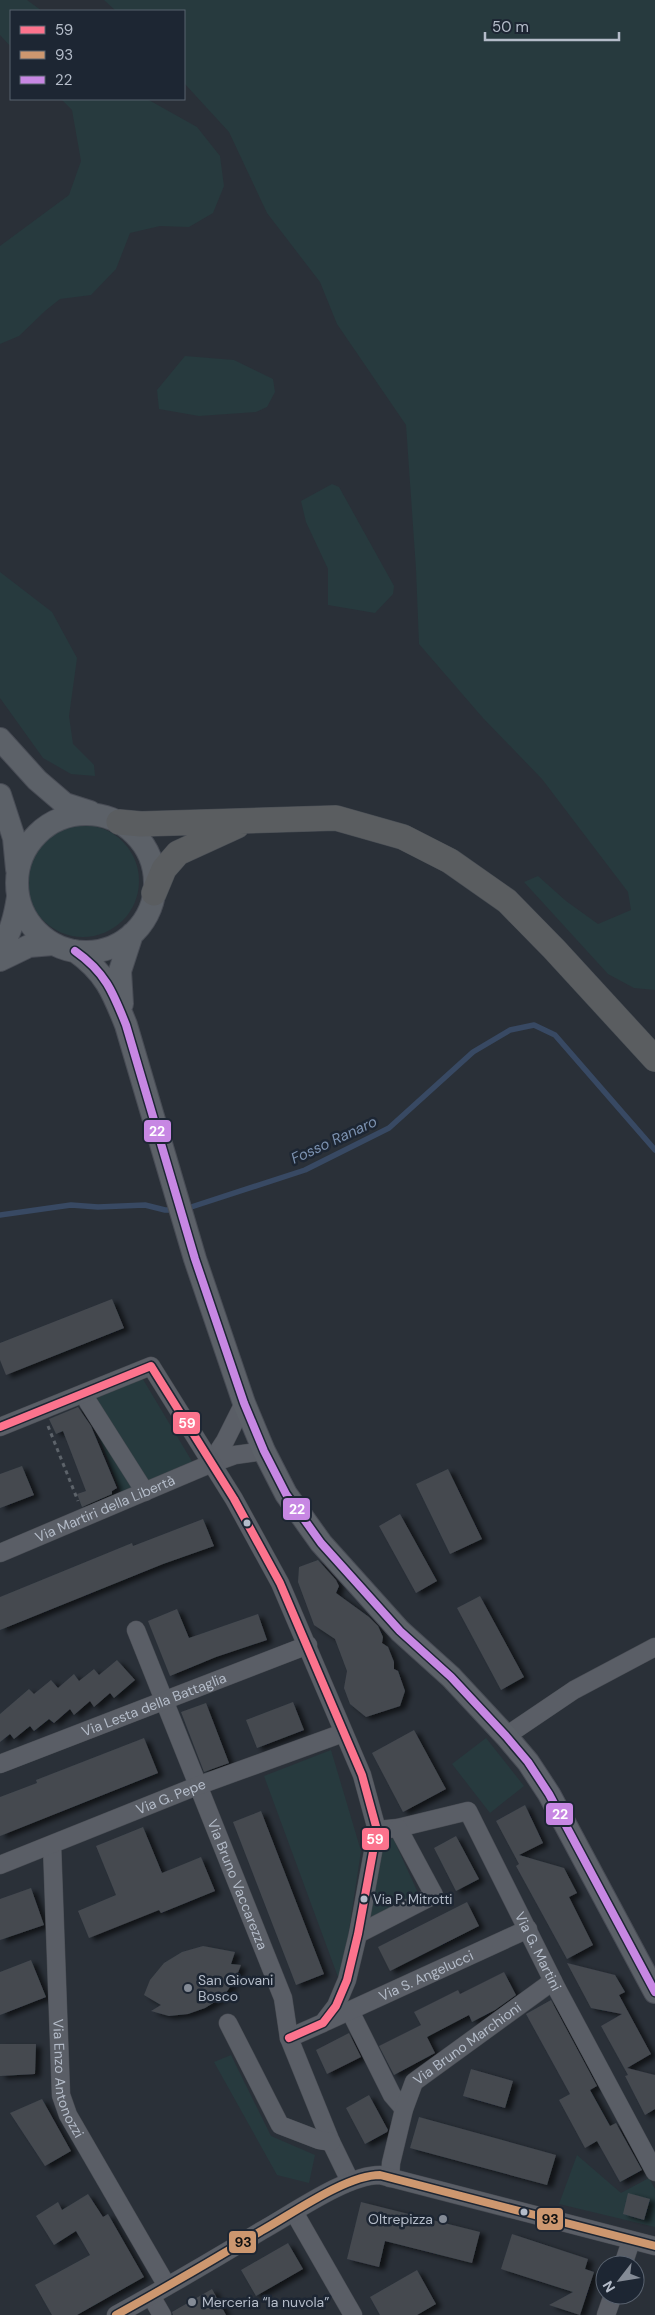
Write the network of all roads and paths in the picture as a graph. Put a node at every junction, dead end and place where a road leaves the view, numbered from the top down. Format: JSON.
{"nodes":[{"id":1,"x":0,"y":739,"type":"edge"},
{"id":2,"x":0,"y":795,"type":"edge"},
{"id":3,"x":107,"y":818,"type":"junction"},
{"id":4,"x":256,"y":821,"type":"junction"},
{"id":5,"x":17,"y":874,"type":"junction"},
{"id":6,"x":154,"y":893,"type":"junction"},
{"id":7,"x":18,"y":897,"type":"junction"},
{"id":8,"x":132,"y":934,"type":"junction"},
{"id":9,"x":52,"y":944,"type":"junction"},
{"id":10,"x":0,"y":949,"type":"edge"},
{"id":11,"x":75,"y":952,"type":"junction"},
{"id":12,"x":0,"y":960,"type":"edge"},
{"id":13,"x":126,"y":1025,"type":"junction"},
{"id":14,"x":655,"y":1059,"type":"edge"},
{"id":15,"x":85,"y":1393,"type":"junction"},
{"id":16,"x":244,"y":1403,"type":"junction"},
{"id":17,"x":42,"y":1410,"type":"junction"},
{"id":18,"x":0,"y":1427,"type":"edge"},
{"id":19,"x":264,"y":1451,"type":"junction"},
{"id":20,"x":210,"y":1464,"type":"junction"},
{"id":21,"x":145,"y":1492,"type":"junction"},
{"id":22,"x":84,"y":1518,"type":"junction"},
{"id":23,"x":0,"y":1553,"type":"edge"},
{"id":24,"x":136,"y":1630,"type":"dead end"},
{"id":25,"x":308,"y":1645,"type":"junction"},
{"id":26,"x":655,"y":1647,"type":"edge"},
{"id":27,"x":163,"y":1700,"type":"junction"},
{"id":28,"x":343,"y":1733,"type":"junction"},
{"id":29,"x":506,"y":1736,"type":"junction"},
{"id":30,"x":0,"y":1764,"type":"edge"},
{"id":31,"x":197,"y":1786,"type":"junction"},
{"id":32,"x":398,"y":1828,"type":"junction"},
{"id":33,"x":377,"y":1830,"type":"junction"},
{"id":34,"x":52,"y":1845,"type":"junction"},
{"id":35,"x":0,"y":1865,"type":"edge"},
{"id":36,"x":528,"y":1928,"type":"junction"},
{"id":37,"x":358,"y":1934,"type":"junction"},
{"id":38,"x":553,"y":1981,"type":"junction"},
{"id":39,"x":655,"y":1992,"type":"edge"},
{"id":40,"x":350,"y":2011,"type":"junction"},
{"id":41,"x":323,"y":2023,"type":"junction"},
{"id":42,"x":228,"y":2024,"type":"dead end"},
{"id":43,"x":289,"y":2038,"type":"junction"},
{"id":44,"x":404,"y":2109,"type":"junction"},
{"id":45,"x":332,"y":2142,"type":"junction"},
{"id":46,"x":655,"y":2172,"type":"edge"},
{"id":47,"x":390,"y":2178,"type":"junction"},
{"id":48,"x":350,"y":2181,"type":"junction"},
{"id":49,"x":294,"y":2212,"type":"junction"},
{"id":50,"x":632,"y":2241,"type":"junction"},
{"id":51,"x":655,"y":2246,"type":"edge"},
{"id":52,"x":627,"y":2255,"type":"edge"},
{"id":53,"x":167,"y":2286,"type":"junction"},
{"id":54,"x":151,"y":2296,"type":"junction"},
{"id":55,"x":116,"y":2315,"type":"edge"},
{"id":56,"x":162,"y":2315,"type":"edge"},
{"id":57,"x":353,"y":2315,"type":"edge"}],
"edges":[{"from":1,"to":3,"type":"main road"},
{"from":2,"to":5,"type":"main road"},
{"from":3,"to":4,"type":"highway"},
{"from":3,"to":5,"type":"main road"},
{"from":3,"to":6,"type":"main road"},
{"from":4,"to":6,"type":"highway"},
{"from":4,"to":14,"type":"highway"},
{"from":5,"to":7,"type":"main road"},
{"from":6,"to":8,"type":"main road"},
{"from":7,"to":9,"type":"main road"},
{"from":7,"to":10,"type":"main road"},
{"from":8,"to":11,"type":"main road"},
{"from":8,"to":13,"type":"main road"},
{"from":9,"to":11,"type":"main road"},
{"from":9,"to":12,"type":"main road"},
{"from":11,"to":13,"type":"main road"},
{"from":13,"to":16,"type":"main road"},
{"from":15,"to":17,"type":"street"},
{"from":15,"to":20,"type":"street"},
{"from":15,"to":21,"type":"street"},
{"from":16,"to":19,"type":"main road"},
{"from":16,"to":20,"type":"street"},
{"from":17,"to":18,"type":"street"},
{"from":17,"to":22,"type":"path"},
{"from":19,"to":20,"type":"street","name":"Via Martiri della Libertà"},
{"from":19,"to":29,"type":"main road"},
{"from":20,"to":21,"type":"street","name":"Via Martiri della Libertà"},
{"from":20,"to":25,"type":"street"},
{"from":21,"to":22,"type":"street","name":"Via Martiri della Libertà"},
{"from":22,"to":23,"type":"street","name":"Via Martiri della Libertà"},
{"from":24,"to":27,"type":"street","name":"Via Bruno Vaccarezza"},
{"from":25,"to":27,"type":"street","name":"Via Lesta della Battaglia"},
{"from":25,"to":28,"type":"street"},
{"from":26,"to":29,"type":"street"},
{"from":27,"to":30,"type":"street","name":"Via Lesta della Battaglia"},
{"from":27,"to":31,"type":"street","name":"Via Bruno Vaccarezza"},
{"from":28,"to":31,"type":"street","name":"Via G. Pepe"},
{"from":28,"to":33,"type":"street"},
{"from":29,"to":39,"type":"main road"},
{"from":31,"to":34,"type":"street","name":"Via G. Pepe"},
{"from":31,"to":43,"type":"street","name":"Via Bruno Vaccarezza"},
{"from":32,"to":33,"type":"street","name":"Via G. Martini"},
{"from":32,"to":36,"type":"street","name":"Via G. Martini"},
{"from":32,"to":37,"type":"street"},
{"from":33,"to":37,"type":"street"},
{"from":34,"to":35,"type":"street","name":"Via G. Pepe"},
{"from":34,"to":53,"type":"street","name":"Via Enzo Antonozzi"},
{"from":36,"to":38,"type":"street","name":"Via G. Martini"},
{"from":36,"to":40,"type":"street","name":"Via S. Angelucci"},
{"from":37,"to":41,"type":"street"},
{"from":38,"to":44,"type":"street","name":"Via Bruno Marchioni"},
{"from":38,"to":46,"type":"street","name":"Via G. Martini"},
{"from":40,"to":41,"type":"street","name":"Via S. Angelucci"},
{"from":40,"to":44,"type":"street"},
{"from":41,"to":43,"type":"street","name":"Via S. Angelucci"},
{"from":42,"to":45,"type":"street"},
{"from":43,"to":45,"type":"street","name":"Via Bruno Vaccarezza"},
{"from":44,"to":47,"type":"street","name":"Via Bruno Marchioni"},
{"from":45,"to":48,"type":"street","name":"Via Bruno Vaccarezza"},
{"from":47,"to":48,"type":"street"},
{"from":47,"to":50,"type":"street"},
{"from":48,"to":49,"type":"street"},
{"from":49,"to":53,"type":"street"},
{"from":49,"to":57,"type":"street"},
{"from":50,"to":51,"type":"street"},
{"from":50,"to":52,"type":"street"},
{"from":53,"to":54,"type":"street"},
{"from":54,"to":55,"type":"street"},
{"from":54,"to":56,"type":"street"}]}
